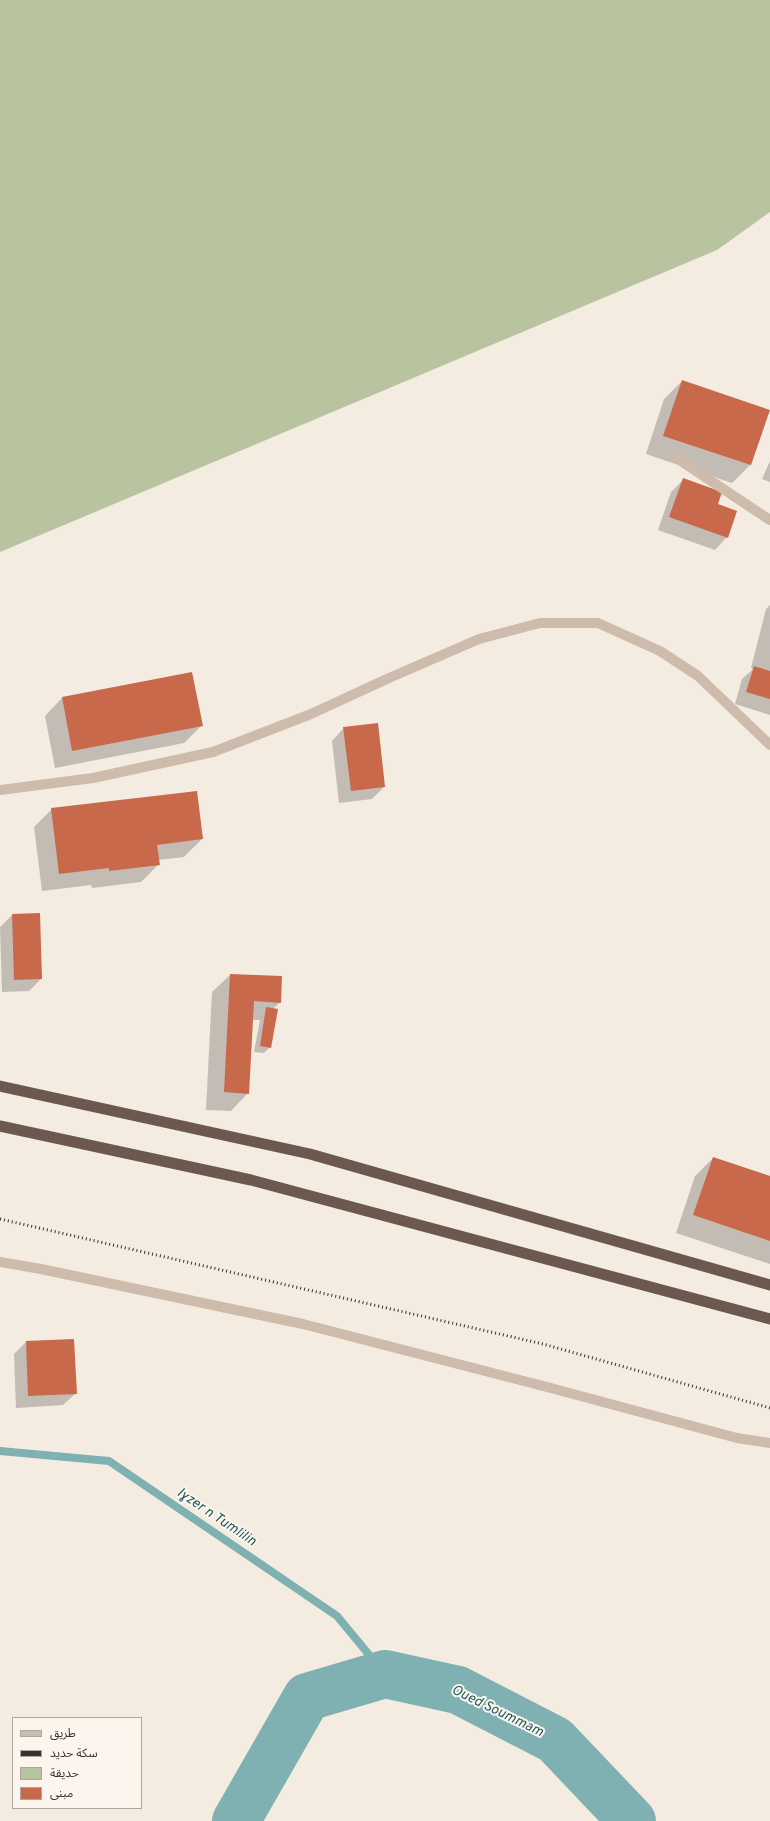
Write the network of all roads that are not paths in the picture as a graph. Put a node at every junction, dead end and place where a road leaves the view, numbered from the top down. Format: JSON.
{"nodes":[{"id":1,"x":672,"y":455,"type":"dead end"},
{"id":2,"x":770,"y":520,"type":"edge"},
{"id":3,"x":770,"y":745,"type":"edge"},
{"id":4,"x":0,"y":790,"type":"edge"},
{"id":5,"x":0,"y":1086,"type":"edge"},
{"id":6,"x":0,"y":1126,"type":"edge"},
{"id":7,"x":0,"y":1262,"type":"edge"},
{"id":8,"x":770,"y":1285,"type":"edge"},
{"id":9,"x":770,"y":1319,"type":"edge"},
{"id":10,"x":770,"y":1443,"type":"edge"}],
"edges":[{"from":1,"to":2,"type":"street"},
{"from":3,"to":4,"type":"street"},
{"from":5,"to":8,"type":"highway"},
{"from":6,"to":9,"type":"highway"},
{"from":7,"to":10,"type":"street"}]}
